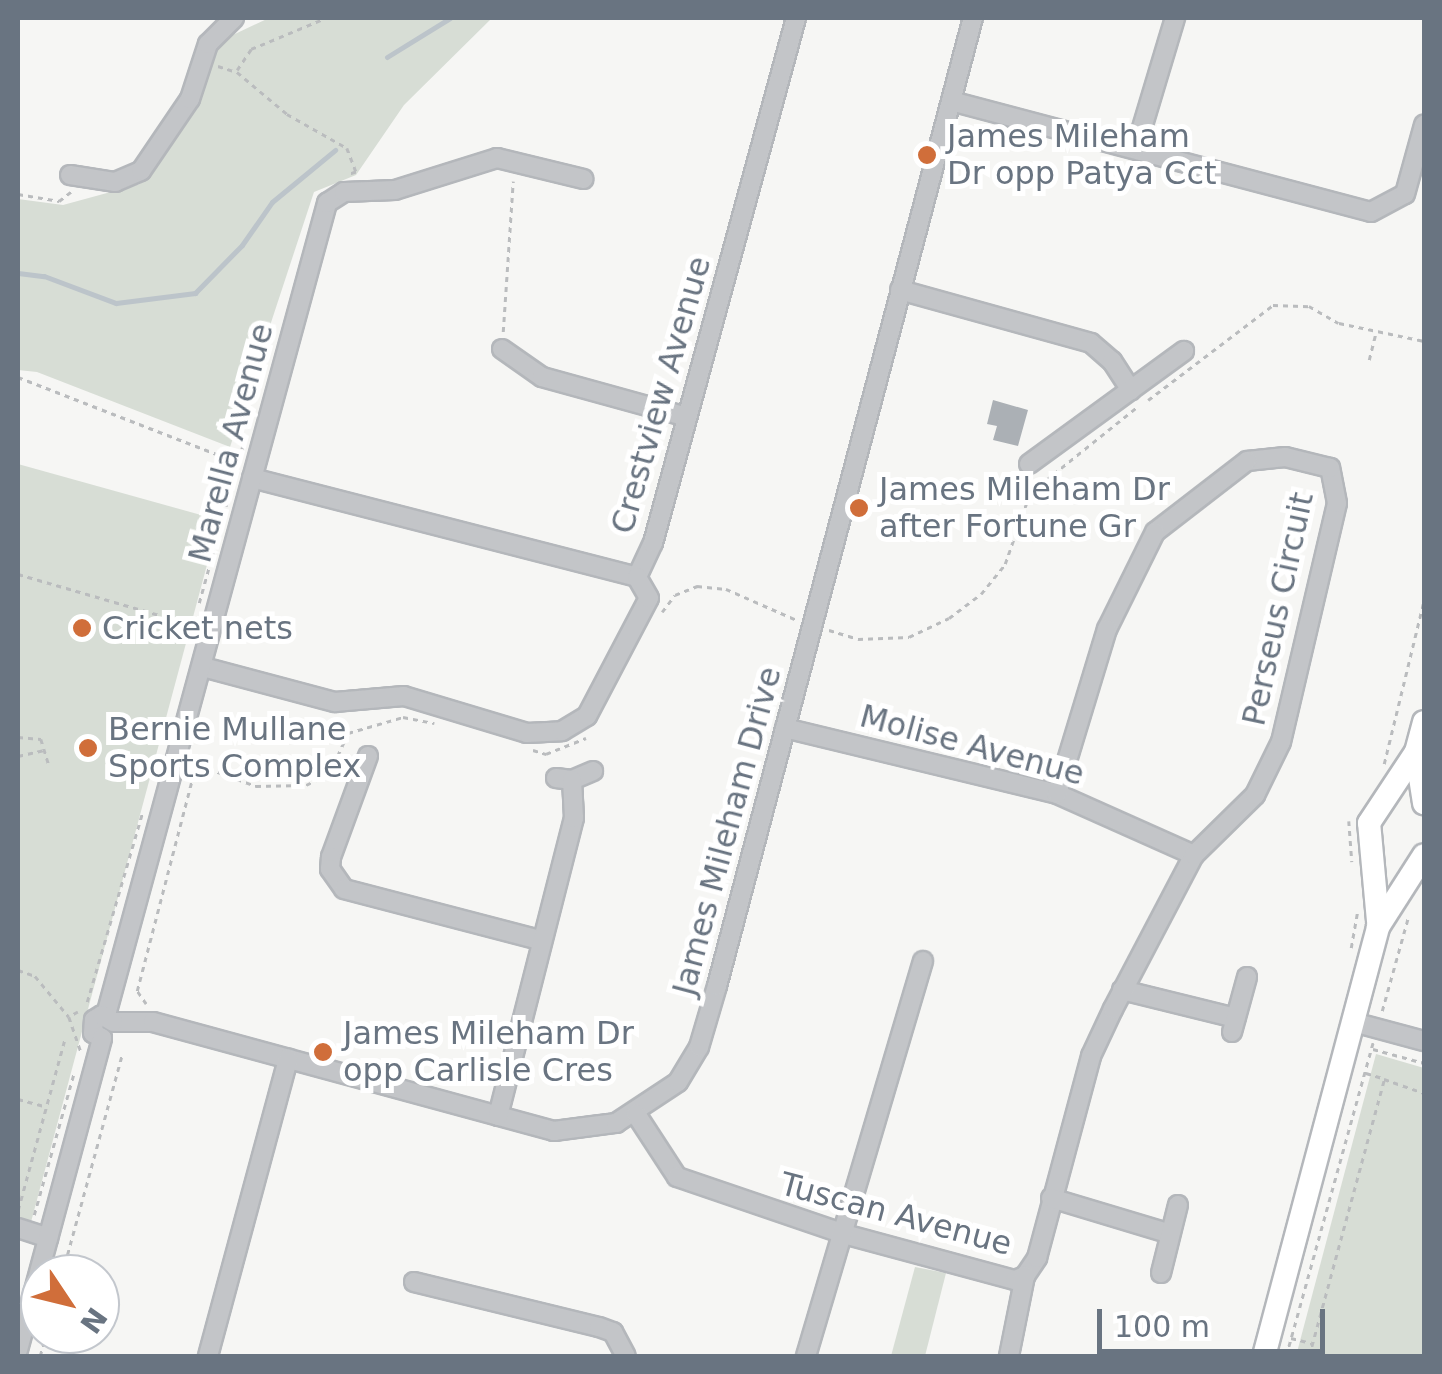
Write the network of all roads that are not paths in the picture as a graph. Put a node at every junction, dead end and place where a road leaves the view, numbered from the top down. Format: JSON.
{"nodes":[{"id":1,"x":234,"y":18,"type":"edge"},
{"id":2,"x":796,"y":18,"type":"edge"},
{"id":3,"x":974,"y":18,"type":"edge"},
{"id":4,"x":1175,"y":18,"type":"edge"},
{"id":5,"x":951,"y":102,"type":"junction"},
{"id":6,"x":1424,"y":125,"type":"edge"},
{"id":7,"x":1136,"y":148,"type":"junction"},
{"id":8,"x":70,"y":175,"type":"road end"},
{"id":9,"x":583,"y":179,"type":"dead end"},
{"id":10,"x":900,"y":290,"type":"junction"},
{"id":11,"x":502,"y":349,"type":"road end"},
{"id":12,"x":1184,"y":351,"type":"dead end"},
{"id":13,"x":1131,"y":390,"type":"junction"},
{"id":14,"x":686,"y":416,"type":"junction"},
{"id":15,"x":1029,"y":464,"type":"dead end"},
{"id":16,"x":252,"y":478,"type":"junction"},
{"id":17,"x":638,"y":576,"type":"junction"},
{"id":18,"x":203,"y":667,"type":"junction"},
{"id":19,"x":1424,"y":722,"type":"edge"},
{"id":20,"x":786,"y":728,"type":"junction"},
{"id":21,"x":1416,"y":752,"type":"junction"},
{"id":22,"x":368,"y":756,"type":"dead end"},
{"id":23,"x":593,"y":771,"type":"dead end"},
{"id":24,"x":1057,"y":794,"type":"junction"},
{"id":25,"x":1382,"y":805,"type":"junction"},
{"id":26,"x":1424,"y":806,"type":"edge"},
{"id":27,"x":1370,"y":845,"type":"junction"},
{"id":28,"x":1194,"y":855,"type":"junction"},
{"id":29,"x":1420,"y":859,"type":"edge"},
{"id":30,"x":1378,"y":927,"type":"junction"},
{"id":31,"x":540,"y":940,"type":"junction"},
{"id":32,"x":923,"y":961,"type":"dead end"},
{"id":33,"x":1247,"y":978,"type":"dead end"},
{"id":34,"x":1122,"y":990,"type":"junction"},
{"id":35,"x":110,"y":1019,"type":"junction"},
{"id":36,"x":1353,"y":1022,"type":"junction"},
{"id":37,"x":1424,"y":1041,"type":"edge"},
{"id":38,"x":288,"y":1060,"type":"junction"},
{"id":39,"x":636,"y":1114,"type":"junction"},
{"id":40,"x":498,"y":1116,"type":"junction"},
{"id":41,"x":1051,"y":1198,"type":"junction"},
{"id":42,"x":1178,"y":1206,"type":"dead end"},
{"id":43,"x":23,"y":1230,"type":"edge"},
{"id":44,"x":1168,"y":1233,"type":"junction"},
{"id":45,"x":844,"y":1234,"type":"junction"},
{"id":46,"x":48,"y":1238,"type":"junction"},
{"id":47,"x":1160,"y":1273,"type":"dead end"},
{"id":48,"x":1025,"y":1276,"type":"junction"},
{"id":49,"x":414,"y":1282,"type":"dead end"},
{"id":50,"x":18,"y":1350,"type":"edge"},
{"id":51,"x":208,"y":1356,"type":"edge"},
{"id":52,"x":626,"y":1356,"type":"edge"},
{"id":53,"x":806,"y":1356,"type":"edge"},
{"id":54,"x":1010,"y":1356,"type":"edge"},
{"id":55,"x":1264,"y":1356,"type":"edge"}],
"edges":[{"from":1,"to":8,"type":"street"},
{"from":2,"to":14,"type":"street","name":"Crestview Avenue"},
{"from":3,"to":5,"type":"street","name":"James Mileham Drive"},
{"from":4,"to":7,"type":"street"},
{"from":5,"to":7,"type":"street"},
{"from":5,"to":10,"type":"street","name":"James Mileham Drive"},
{"from":6,"to":7,"type":"street"},
{"from":9,"to":16,"type":"street","name":"Marella Avenue"},
{"from":10,"to":13,"type":"street"},
{"from":10,"to":20,"type":"street","name":"James Mileham Drive"},
{"from":11,"to":14,"type":"street"},
{"from":12,"to":13,"type":"street"},
{"from":13,"to":15,"type":"street"},
{"from":14,"to":17,"type":"street","name":"Crestview Avenue"},
{"from":16,"to":17,"type":"street","name":"Crestview Avenue"},
{"from":16,"to":18,"type":"street","name":"Marella Avenue"},
{"from":17,"to":18,"type":"street"},
{"from":18,"to":35,"type":"street","name":"Marella Avenue"},
{"from":19,"to":21,"type":"main road"},
{"from":20,"to":24,"type":"street","name":"Molise Avenue"},
{"from":20,"to":39,"type":"street","name":"James Mileham Drive"},
{"from":21,"to":25,"type":"main road"},
{"from":21,"to":26,"type":"main road"},
{"from":22,"to":31,"type":"street"},
{"from":23,"to":31,"type":"street"},
{"from":24,"to":28,"type":"street","name":"Molise Avenue"},
{"from":24,"to":28,"type":"street","name":"Perseus Circuit"},
{"from":25,"to":26,"type":"main road"},
{"from":25,"to":27,"type":"main road"},
{"from":27,"to":29,"type":"main road"},
{"from":27,"to":30,"type":"main road"},
{"from":28,"to":34,"type":"street","name":"Tuscan Avenue"},
{"from":29,"to":30,"type":"main road"},
{"from":30,"to":36,"type":"main road"},
{"from":31,"to":40,"type":"street"},
{"from":32,"to":45,"type":"street"},
{"from":33,"to":34,"type":"street"},
{"from":34,"to":41,"type":"street","name":"Tuscan Avenue"},
{"from":35,"to":38,"type":"street","name":"James Mileham Drive"},
{"from":35,"to":46,"type":"street","name":"Marella Avenue"},
{"from":36,"to":37,"type":"street"},
{"from":36,"to":55,"type":"main road"},
{"from":38,"to":40,"type":"street","name":"James Mileham Drive"},
{"from":38,"to":51,"type":"street"},
{"from":39,"to":40,"type":"street","name":"James Mileham Drive"},
{"from":39,"to":45,"type":"street","name":"Tuscan Avenue"},
{"from":41,"to":44,"type":"street"},
{"from":41,"to":48,"type":"street","name":"Tuscan Avenue"},
{"from":42,"to":44,"type":"street"},
{"from":43,"to":46,"type":"street"},
{"from":44,"to":47,"type":"street"},
{"from":45,"to":48,"type":"street","name":"Tuscan Avenue"},
{"from":45,"to":53,"type":"street"},
{"from":46,"to":50,"type":"street"},
{"from":48,"to":54,"type":"street"},
{"from":49,"to":52,"type":"street"}]}
